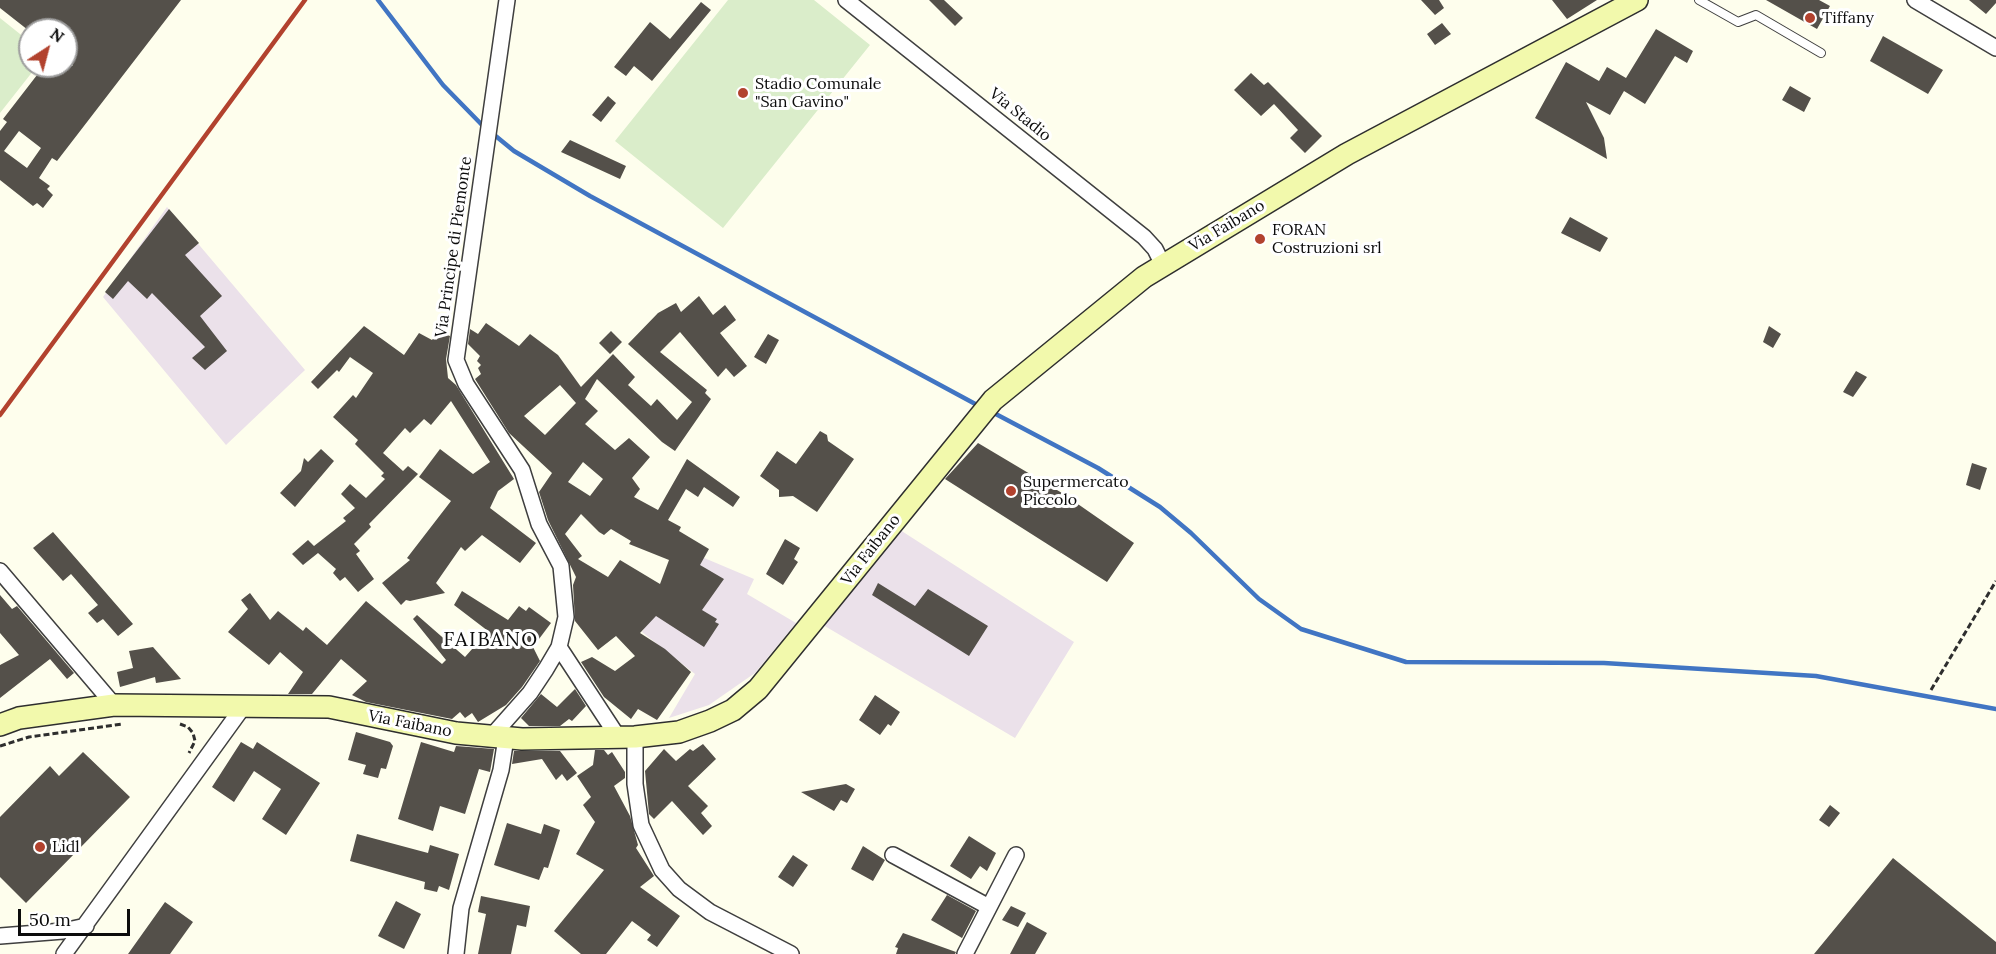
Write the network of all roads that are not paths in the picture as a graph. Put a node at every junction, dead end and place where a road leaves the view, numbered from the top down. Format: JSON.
{"nodes":[{"id":1,"x":507,"y":0,"type":"edge"},
{"id":2,"x":846,"y":0,"type":"edge"},
{"id":3,"x":1637,"y":0,"type":"edge"},
{"id":4,"x":1699,"y":0,"type":"edge"},
{"id":5,"x":1915,"y":0,"type":"edge"},
{"id":6,"x":1996,"y":48,"type":"edge"},
{"id":7,"x":1821,"y":53,"type":"dead end"},
{"id":8,"x":1163,"y":265,"type":"junction"},
{"id":9,"x":0,"y":571,"type":"edge"},
{"id":10,"x":559,"y":646,"type":"junction"},
{"id":11,"x":114,"y":705,"type":"junction"},
{"id":12,"x":243,"y":706,"type":"junction"},
{"id":13,"x":0,"y":725,"type":"edge"},
{"id":14,"x":498,"y":737,"type":"junction"},
{"id":15,"x":626,"y":737,"type":"junction"},
{"id":16,"x":893,"y":855,"type":"dead end"},
{"id":17,"x":1016,"y":855,"type":"dead end"},
{"id":18,"x":989,"y":907,"type":"junction"},
{"id":19,"x":86,"y":926,"type":"junction"},
{"id":20,"x":0,"y":936,"type":"edge"},
{"id":21,"x":64,"y":954,"type":"edge"},
{"id":22,"x":456,"y":954,"type":"edge"},
{"id":23,"x":792,"y":954,"type":"edge"},
{"id":24,"x":965,"y":954,"type":"edge"}],
"edges":[{"from":1,"to":10,"type":"street","name":"Via Principe di Piemonte"},
{"from":2,"to":8,"type":"street","name":"Via Stadio"},
{"from":3,"to":8,"type":"street","name":"Via Faibano"},
{"from":4,"to":7,"type":"lane"},
{"from":5,"to":6,"type":"street"},
{"from":8,"to":15,"type":"street","name":"Via Faibano"},
{"from":9,"to":11,"type":"street"},
{"from":10,"to":14,"type":"street","name":"Via Principe di Piemonte"},
{"from":10,"to":15,"type":"street"},
{"from":11,"to":12,"type":"street","name":"Via Faibano"},
{"from":11,"to":13,"type":"street","name":"Via Faibano"},
{"from":12,"to":14,"type":"street","name":"Via Faibano"},
{"from":12,"to":19,"type":"street"},
{"from":14,"to":15,"type":"street","name":"Via Faibano"},
{"from":14,"to":22,"type":"street"},
{"from":15,"to":23,"type":"street"},
{"from":16,"to":18,"type":"street"},
{"from":17,"to":18,"type":"street"},
{"from":18,"to":24,"type":"street"},
{"from":19,"to":20,"type":"street"},
{"from":19,"to":21,"type":"street"}]}
